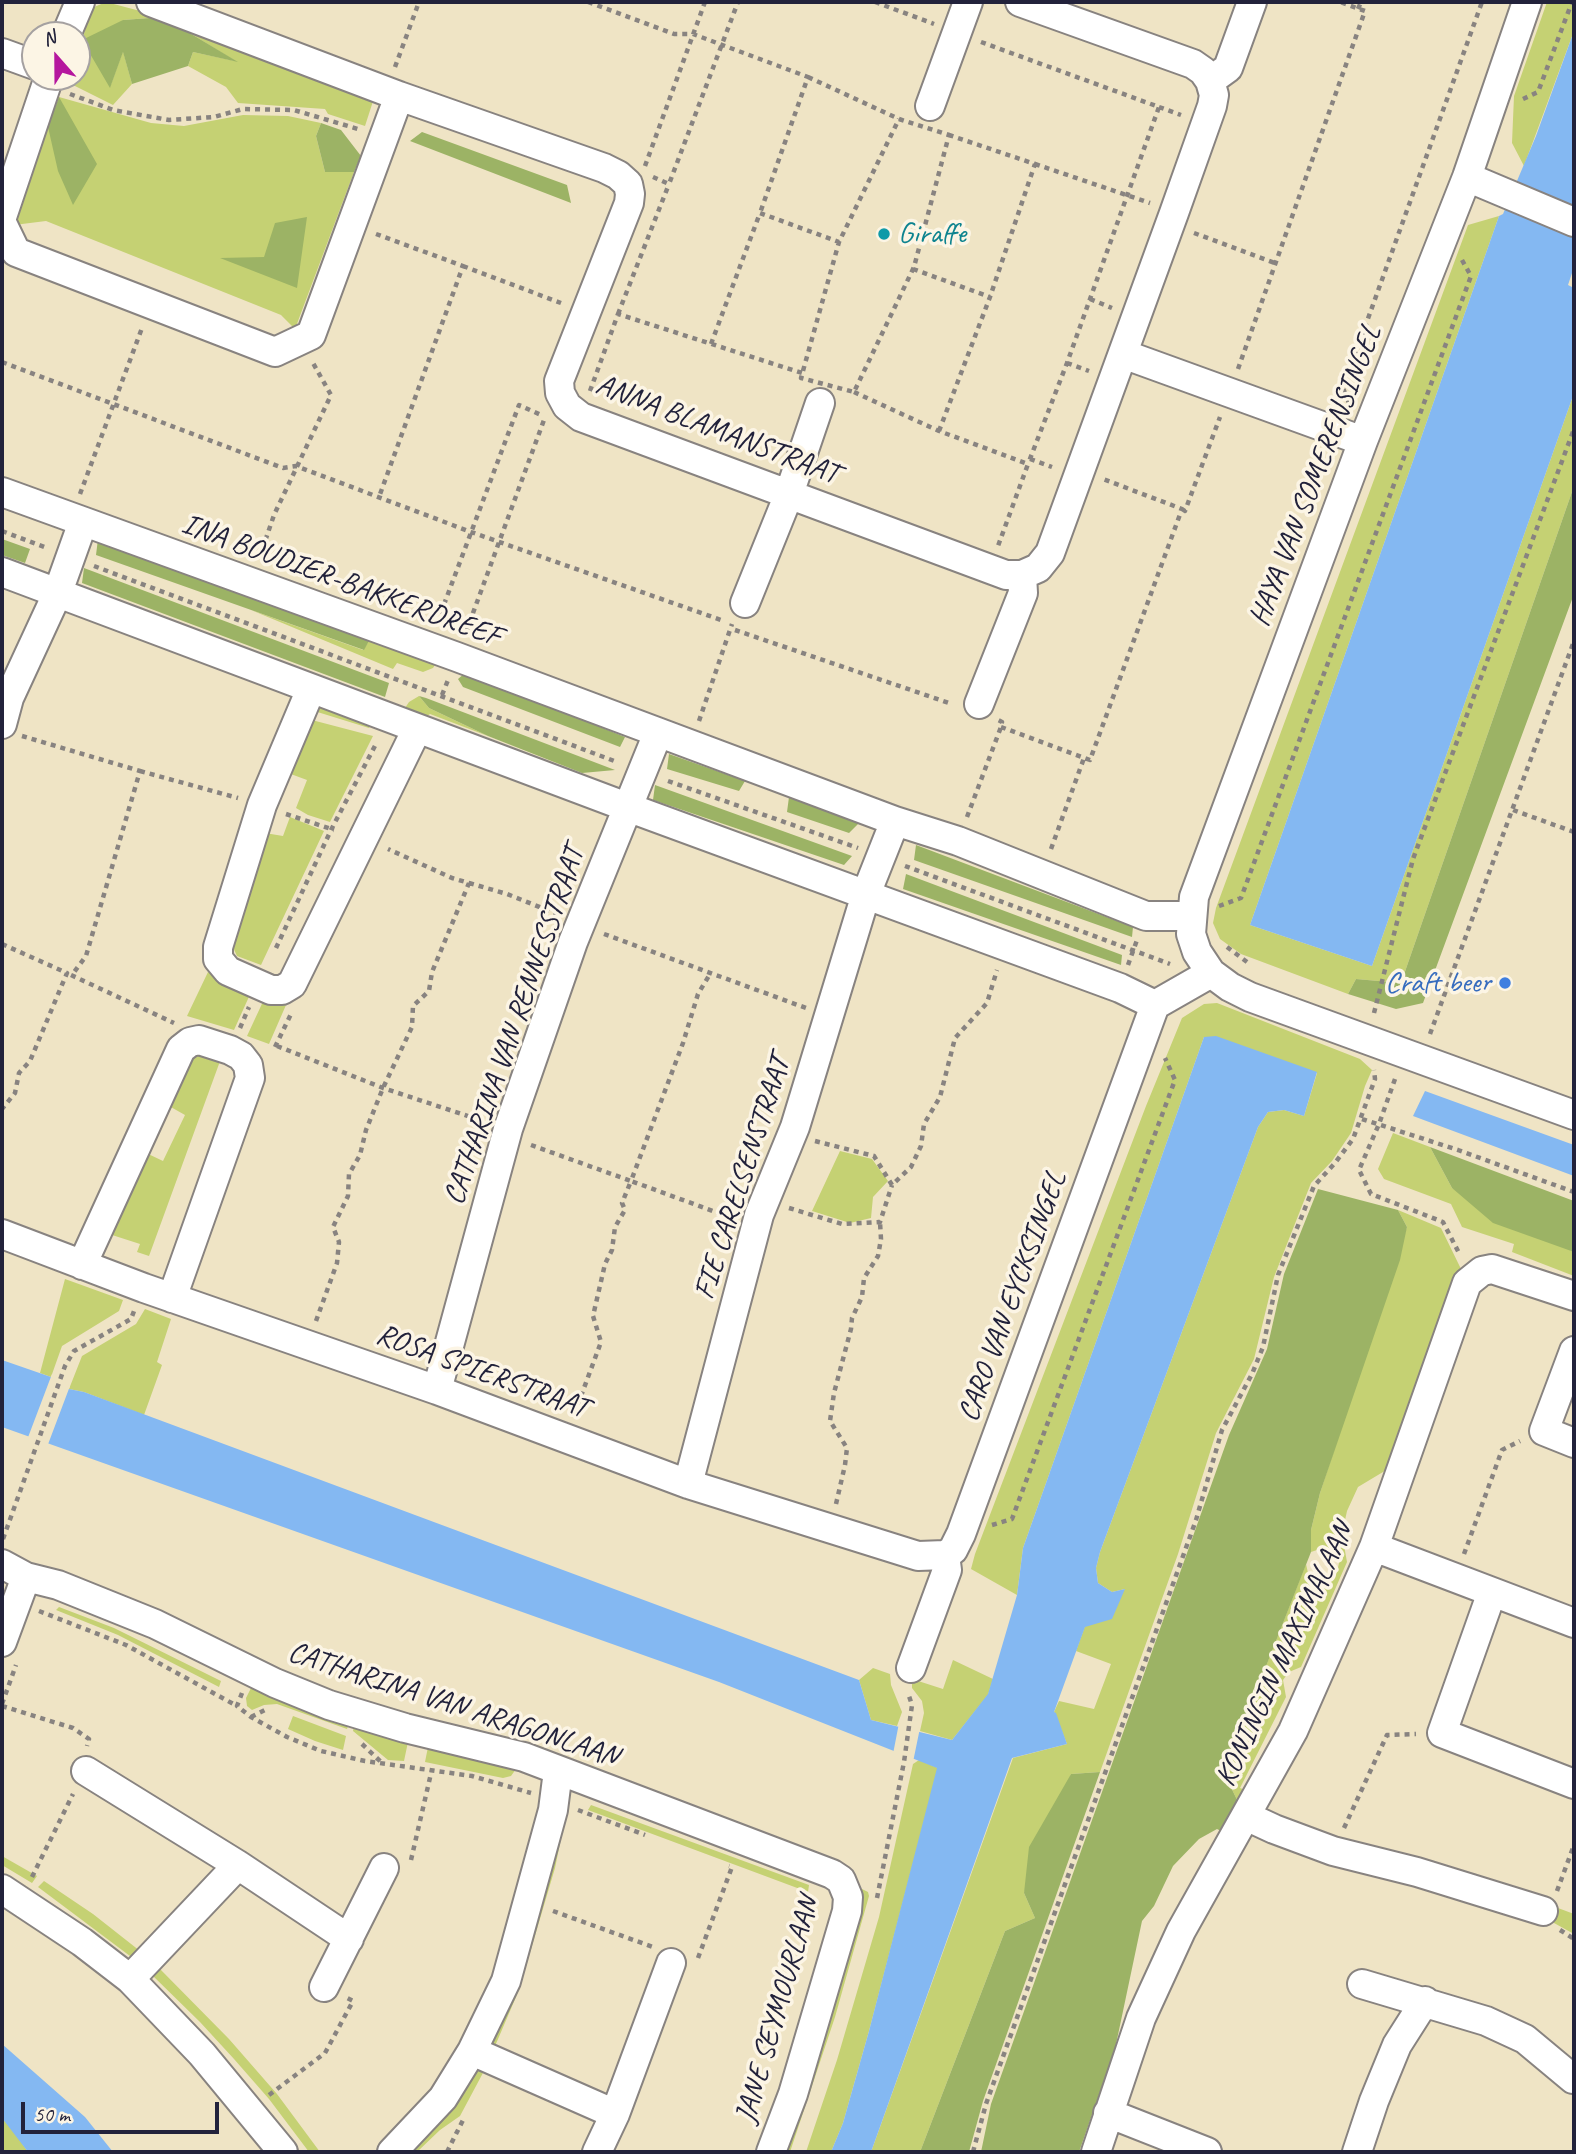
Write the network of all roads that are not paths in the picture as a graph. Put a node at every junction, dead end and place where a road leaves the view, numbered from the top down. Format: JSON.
{"nodes":[{"id":1,"x":80,"y":2,"type":"edge"},
{"id":2,"x":150,"y":2,"type":"edge"},
{"id":3,"x":968,"y":2,"type":"edge"},
{"id":4,"x":1020,"y":2,"type":"edge"},
{"id":5,"x":1252,"y":2,"type":"edge"},
{"id":6,"x":1527,"y":2,"type":"edge"},
{"id":7,"x":72,"y":21,"type":"edge"},
{"id":8,"x":2,"y":53,"type":"edge"},
{"id":9,"x":21,"y":64,"type":"edge"},
{"id":10,"x":1210,"y":81,"type":"junction"},
{"id":11,"x":39,"y":91,"type":"edge"},
{"id":12,"x":393,"y":93,"type":"junction"},
{"id":13,"x":930,"y":106,"type":"dead end"},
{"id":14,"x":1467,"y":177,"type":"junction"},
{"id":15,"x":1574,"y":222,"type":"edge"},
{"id":16,"x":4,"y":230,"type":"edge"},
{"id":17,"x":1123,"y":354,"type":"junction"},
{"id":18,"x":820,"y":403,"type":"dead end"},
{"id":19,"x":1363,"y":440,"type":"junction"},
{"id":20,"x":2,"y":492,"type":"edge"},
{"id":21,"x":789,"y":494,"type":"junction"},
{"id":22,"x":77,"y":520,"type":"junction"},
{"id":23,"x":2,"y":572,"type":"edge"},
{"id":24,"x":1022,"y":575,"type":"junction"},
{"id":25,"x":58,"y":592,"type":"junction"},
{"id":26,"x":745,"y":603,"type":"dead end"},
{"id":27,"x":311,"y":689,"type":"junction"},
{"id":28,"x":978,"y":708,"type":"road end"},
{"id":29,"x":8,"y":729,"type":"edge"},
{"id":30,"x":417,"y":729,"type":"junction"},
{"id":31,"x":658,"y":733,"type":"junction"},
{"id":32,"x":627,"y":807,"type":"junction"},
{"id":33,"x":895,"y":821,"type":"junction"},
{"id":34,"x":866,"y":894,"type":"junction"},
{"id":35,"x":1191,"y":916,"type":"junction"},
{"id":36,"x":1211,"y":973,"type":"junction"},
{"id":37,"x":1155,"y":1005,"type":"junction"},
{"id":38,"x":1573,"y":1109,"type":"edge"},
{"id":39,"x":2,"y":1234,"type":"edge"},
{"id":40,"x":82,"y":1265,"type":"junction"},
{"id":41,"x":1574,"y":1296,"type":"edge"},
{"id":42,"x":172,"y":1298,"type":"junction"},
{"id":43,"x":1574,"y":1351,"type":"edge"},
{"id":44,"x":437,"y":1390,"type":"junction"},
{"id":45,"x":1574,"y":1443,"type":"edge"},
{"id":46,"x":688,"y":1484,"type":"junction"},
{"id":47,"x":953,"y":1545,"type":"junction"},
{"id":48,"x":1374,"y":1547,"type":"junction"},
{"id":49,"x":14,"y":1570,"type":"edge"},
{"id":50,"x":1492,"y":1592,"type":"junction"},
{"id":51,"x":1574,"y":1622,"type":"edge"},
{"id":52,"x":10,"y":1650,"type":"edge"},
{"id":53,"x":911,"y":1668,"type":"dead end"},
{"id":54,"x":82,"y":1770,"type":"road end"},
{"id":55,"x":558,"y":1771,"type":"junction"},
{"id":56,"x":1574,"y":1784,"type":"edge"},
{"id":57,"x":1245,"y":1816,"type":"junction"},
{"id":58,"x":237,"y":1865,"type":"junction"},
{"id":59,"x":384,"y":1868,"type":"road end"},
{"id":60,"x":845,"y":1887,"type":"joint"},
{"id":61,"x":10,"y":1894,"type":"edge"},
{"id":62,"x":1543,"y":1911,"type":"road end"},
{"id":63,"x":349,"y":1940,"type":"junction"},
{"id":64,"x":671,"y":1963,"type":"dead end"},
{"id":65,"x":130,"y":1979,"type":"junction"},
{"id":66,"x":1362,"y":1984,"type":"dead end"},
{"id":67,"x":324,"y":1987,"type":"road end"},
{"id":68,"x":1425,"y":2001,"type":"junction"},
{"id":69,"x":472,"y":2051,"type":"junction"},
{"id":70,"x":1573,"y":2079,"type":"edge"},
{"id":71,"x":1108,"y":2113,"type":"junction"},
{"id":72,"x":615,"y":2114,"type":"junction"},
{"id":73,"x":283,"y":2152,"type":"edge"},
{"id":74,"x":392,"y":2152,"type":"edge"},
{"id":75,"x":597,"y":2152,"type":"edge"},
{"id":76,"x":771,"y":2152,"type":"edge"},
{"id":77,"x":1096,"y":2152,"type":"edge"},
{"id":78,"x":1206,"y":2152,"type":"edge"},
{"id":79,"x":1357,"y":2152,"type":"edge"}],
"edges":[{"from":1,"to":7,"type":"street"},
{"from":2,"to":12,"type":"street"},
{"from":3,"to":13,"type":"street"},
{"from":4,"to":10,"type":"street"},
{"from":5,"to":10,"type":"street"},
{"from":6,"to":14,"type":"street","name":"HAYA VAN SOMERENSINGEL"},
{"from":8,"to":9,"type":"street"},
{"from":10,"to":17,"type":"street"},
{"from":11,"to":16,"type":"street"},
{"from":12,"to":16,"type":"street"},
{"from":12,"to":21,"type":"street","name":"ANNA BLAMANSTRAAT"},
{"from":14,"to":15,"type":"street"},
{"from":14,"to":19,"type":"street","name":"HAYA VAN SOMERENSINGEL"},
{"from":17,"to":19,"type":"street"},
{"from":17,"to":24,"type":"street"},
{"from":18,"to":21,"type":"street"},
{"from":19,"to":35,"type":"street","name":"HAYA VAN SOMERENSINGEL"},
{"from":20,"to":22,"type":"street","name":"INA BOUDIER-BAKKERDREEF"},
{"from":21,"to":24,"type":"street","name":"ANNA BLAMANSTRAAT"},
{"from":21,"to":26,"type":"street"},
{"from":22,"to":25,"type":"street"},
{"from":22,"to":31,"type":"street","name":"INA BOUDIER-BAKKERDREEF"},
{"from":23,"to":25,"type":"street"},
{"from":24,"to":28,"type":"street"},
{"from":25,"to":27,"type":"street"},
{"from":25,"to":29,"type":"street"},
{"from":27,"to":30,"type":"street"},
{"from":27,"to":30,"type":"street"},
{"from":30,"to":32,"type":"street"},
{"from":31,"to":32,"type":"street"},
{"from":31,"to":33,"type":"street","name":"INA BOUDIER-BAKKERDREEF"},
{"from":32,"to":34,"type":"street"},
{"from":32,"to":44,"type":"street","name":"CATHARINA VAN RENNESSTRAAT"},
{"from":33,"to":34,"type":"street"},
{"from":33,"to":35,"type":"street","name":"INA BOUDIER-BAKKERDREEF"},
{"from":34,"to":37,"type":"street"},
{"from":34,"to":46,"type":"street","name":"FIE CARELSENSTRAAT"},
{"from":35,"to":36,"type":"street","name":"HAYA VAN SOMERENSINGEL"},
{"from":36,"to":37,"type":"street"},
{"from":36,"to":38,"type":"street"},
{"from":37,"to":47,"type":"street","name":"CARO VAN EYCKSINGEL"},
{"from":39,"to":40,"type":"street","name":"ROSA SPIERSTRAAT"},
{"from":40,"to":42,"type":"street","name":"ROSA SPIERSTRAAT"},
{"from":40,"to":42,"type":"street"},
{"from":41,"to":48,"type":"street","name":"KONINGIN MAXIMALAAN"},
{"from":42,"to":44,"type":"street","name":"ROSA SPIERSTRAAT"},
{"from":43,"to":45,"type":"street"},
{"from":44,"to":46,"type":"street","name":"ROSA SPIERSTRAAT"},
{"from":46,"to":47,"type":"street","name":"ROSA SPIERSTRAAT"},
{"from":47,"to":53,"type":"street","name":"CARO VAN EYCKSINGEL"},
{"from":48,"to":50,"type":"street"},
{"from":48,"to":57,"type":"street","name":"KONINGIN MAXIMALAAN"},
{"from":49,"to":52,"type":"street"},
{"from":49,"to":55,"type":"street","name":"CATHARINA VAN ARAGONLAAN"},
{"from":50,"to":51,"type":"street"},
{"from":50,"to":56,"type":"street"},
{"from":54,"to":58,"type":"street"},
{"from":55,"to":60,"type":"street","name":"CATHARINA VAN ARAGONLAAN"},
{"from":55,"to":69,"type":"street"},
{"from":57,"to":62,"type":"street"},
{"from":57,"to":71,"type":"street","name":"KONINGIN MAXIMALAAN"},
{"from":58,"to":63,"type":"street"},
{"from":58,"to":65,"type":"street"},
{"from":59,"to":63,"type":"street"},
{"from":60,"to":76,"type":"street","name":"JANE SEYMOURLAAN"},
{"from":61,"to":65,"type":"street"},
{"from":63,"to":67,"type":"street"},
{"from":64,"to":72,"type":"street"},
{"from":65,"to":73,"type":"street"},
{"from":66,"to":68,"type":"street"},
{"from":68,"to":70,"type":"street"},
{"from":68,"to":79,"type":"street"},
{"from":69,"to":72,"type":"street"},
{"from":69,"to":74,"type":"street"},
{"from":71,"to":77,"type":"street","name":"KONINGIN MAXIMALAAN"},
{"from":71,"to":78,"type":"street"},
{"from":72,"to":75,"type":"street"}]}
